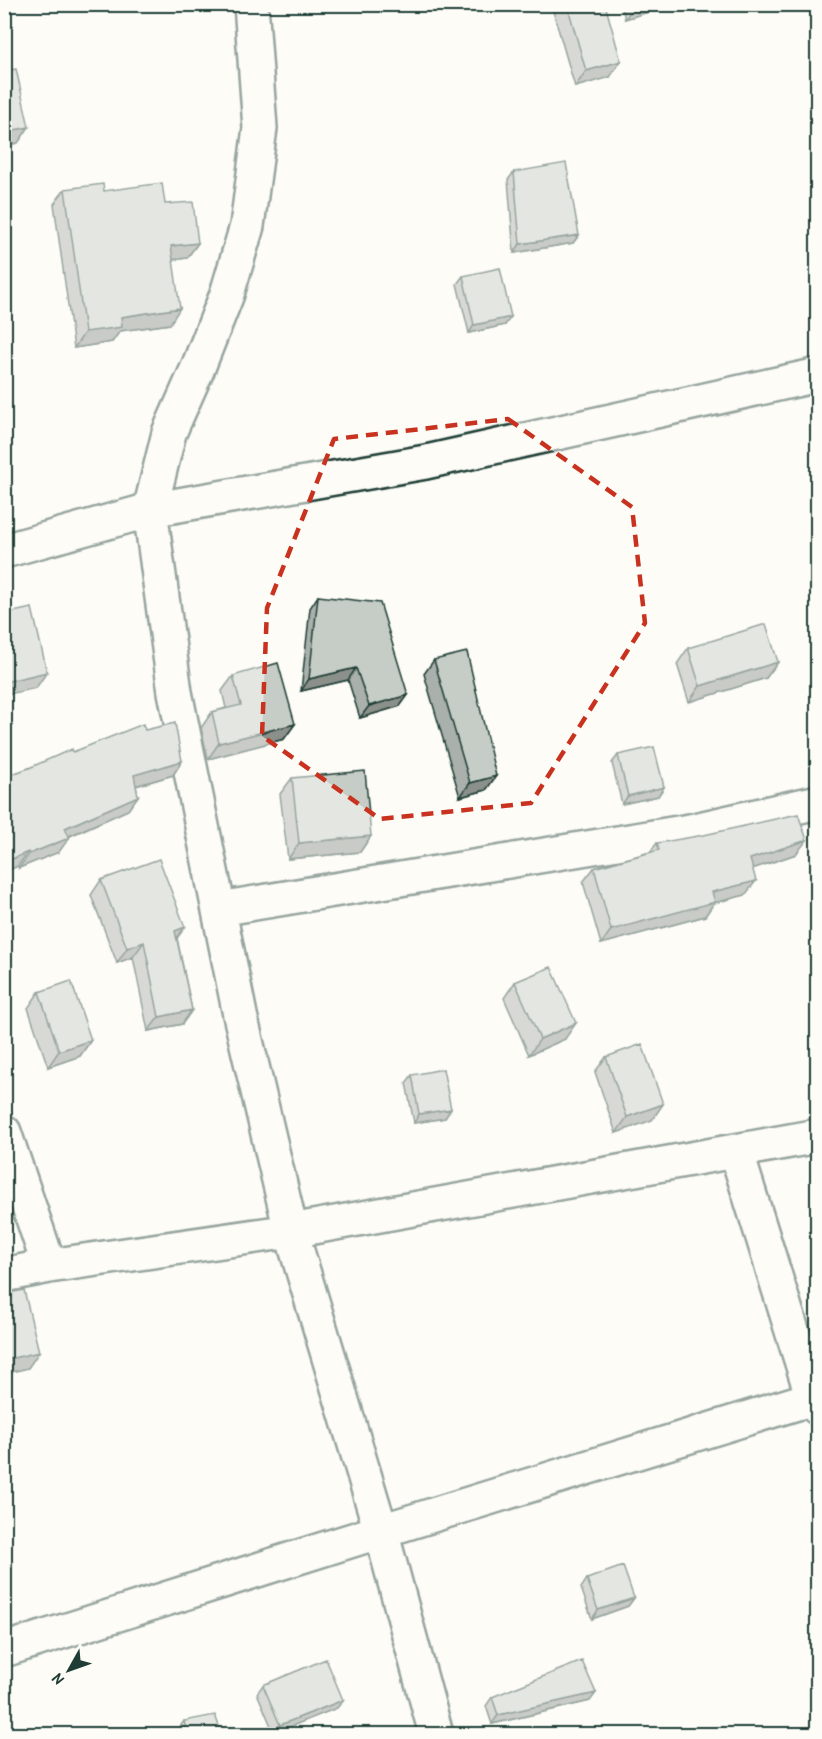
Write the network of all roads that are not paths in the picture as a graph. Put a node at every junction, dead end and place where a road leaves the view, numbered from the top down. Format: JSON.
{"nodes":[{"id":1,"x":251,"y":4,"type":"edge"},
{"id":2,"x":818,"y":375,"type":"edge"},
{"id":3,"x":150,"y":510,"type":"junction"},
{"id":4,"x":4,"y":551,"type":"edge"},
{"id":5,"x":818,"y":802,"type":"edge"},
{"id":6,"x":219,"y":909,"type":"junction"},
{"id":7,"x":4,"y":1132,"type":"edge"},
{"id":8,"x":818,"y":1136,"type":"edge"},
{"id":9,"x":735,"y":1151,"type":"junction"},
{"id":10,"x":291,"y":1231,"type":"junction"},
{"id":11,"x":49,"y":1266,"type":"junction"},
{"id":12,"x":4,"y":1275,"type":"edge"},
{"id":13,"x":815,"y":1403,"type":"edge"},
{"id":14,"x":381,"y":1531,"type":"junction"},
{"id":15,"x":4,"y":1650,"type":"edge"},
{"id":16,"x":436,"y":1734,"type":"edge"}],
"edges":[{"from":1,"to":3,"type":"street"},
{"from":2,"to":3,"type":"street"},
{"from":3,"to":4,"type":"street"},
{"from":3,"to":6,"type":"street"},
{"from":5,"to":6,"type":"street"},
{"from":6,"to":10,"type":"street"},
{"from":7,"to":11,"type":"street"},
{"from":8,"to":9,"type":"street"},
{"from":9,"to":10,"type":"street"},
{"from":9,"to":13,"type":"street"},
{"from":10,"to":11,"type":"street"},
{"from":10,"to":14,"type":"street"},
{"from":11,"to":12,"type":"street"},
{"from":13,"to":14,"type":"street"},
{"from":14,"to":15,"type":"street"},
{"from":14,"to":16,"type":"street"}]}
